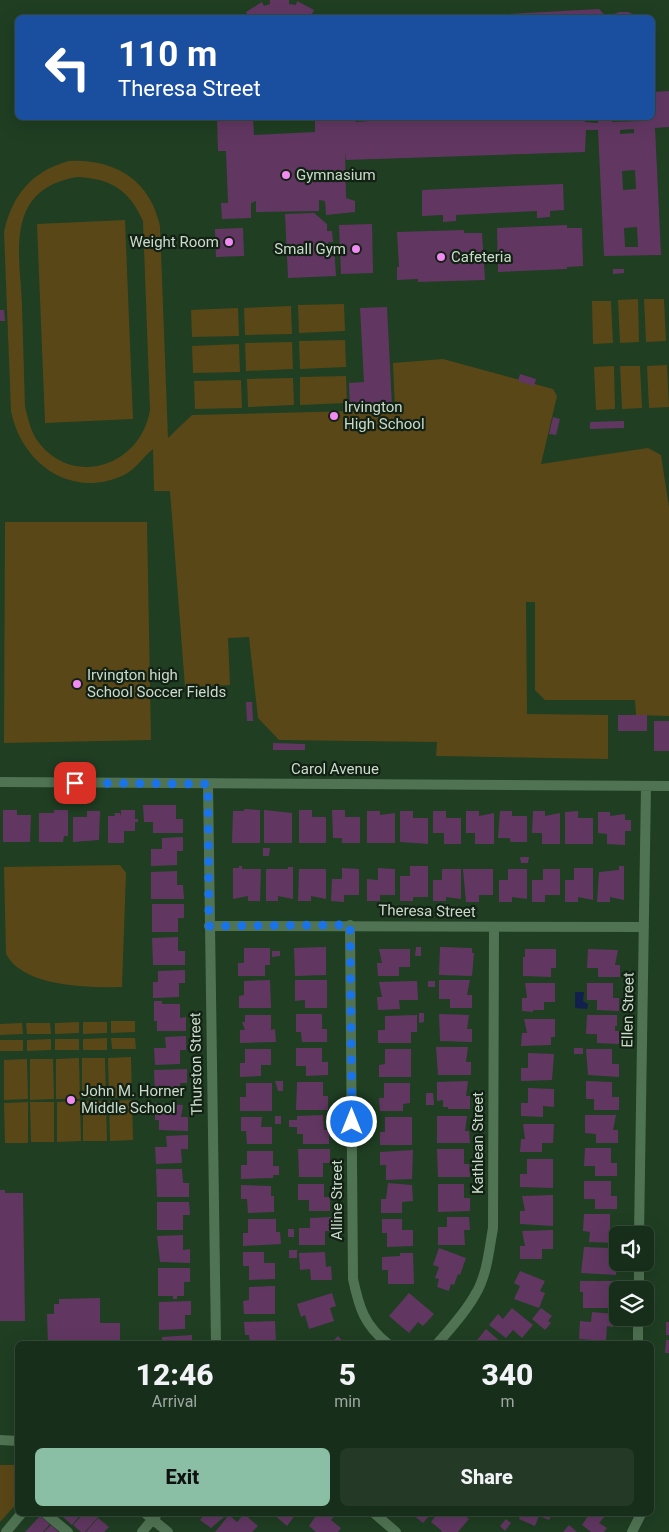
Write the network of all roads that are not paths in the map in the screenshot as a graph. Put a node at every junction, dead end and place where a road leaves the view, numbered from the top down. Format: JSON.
{"nodes":[{"id":1,"x":0,"y":782,"type":"edge"},
{"id":2,"x":208,"y":784,"type":"junction"},
{"id":3,"x":646,"y":786,"type":"junction"},
{"id":4,"x":669,"y":786,"type":"edge"},
{"id":5,"x":350,"y":925,"type":"junction"},
{"id":6,"x":209,"y":926,"type":"junction"},
{"id":7,"x":494,"y":927,"type":"junction"},
{"id":8,"x":644,"y":927,"type":"junction"},
{"id":9,"x":640,"y":1226,"type":"edge"},
{"id":10,"x":638,"y":1326,"type":"edge"},
{"id":11,"x":216,"y":1341,"type":"edge"},
{"id":12,"x":384,"y":1341,"type":"edge"},
{"id":13,"x":440,"y":1341,"type":"edge"},
{"id":14,"x":638,"y":1341,"type":"edge"},
{"id":15,"x":0,"y":1440,"type":"edge"},
{"id":16,"x":15,"y":1441,"type":"edge"},
{"id":17,"x":19,"y":1516,"type":"edge"},
{"id":18,"x":48,"y":1516,"type":"edge"},
{"id":19,"x":152,"y":1516,"type":"edge"},
{"id":20,"x":376,"y":1516,"type":"edge"},
{"id":21,"x":640,"y":1516,"type":"edge"},
{"id":22,"x":6,"y":1532,"type":"edge"},
{"id":23,"x":68,"y":1532,"type":"edge"},
{"id":24,"x":142,"y":1532,"type":"edge"},
{"id":25,"x":168,"y":1532,"type":"edge"},
{"id":26,"x":396,"y":1532,"type":"edge"},
{"id":27,"x":632,"y":1532,"type":"edge"}],
"edges":[{"from":1,"to":2,"type":"street","name":"Carol Avenue"},
{"from":2,"to":3,"type":"street","name":"Carol Avenue"},
{"from":2,"to":6,"type":"street","name":"Thurston Street"},
{"from":3,"to":4,"type":"street","name":"Carol Avenue"},
{"from":3,"to":8,"type":"street","name":"Ellen Street"},
{"from":5,"to":6,"type":"street","name":"Theresa Street"},
{"from":5,"to":7,"type":"street","name":"Theresa Street"},
{"from":5,"to":12,"type":"street","name":"Alline Street"},
{"from":6,"to":11,"type":"street","name":"Thurston Street"},
{"from":7,"to":8,"type":"street","name":"Theresa Street"},
{"from":7,"to":13,"type":"street","name":"Kathlean Street"},
{"from":8,"to":9,"type":"street","name":"Ellen Street"},
{"from":10,"to":14,"type":"street"},
{"from":15,"to":16,"type":"street"},
{"from":17,"to":22,"type":"street"},
{"from":18,"to":23,"type":"street"},
{"from":19,"to":24,"type":"street"},
{"from":19,"to":25,"type":"street"},
{"from":20,"to":26,"type":"street"},
{"from":21,"to":27,"type":"street"}]}
